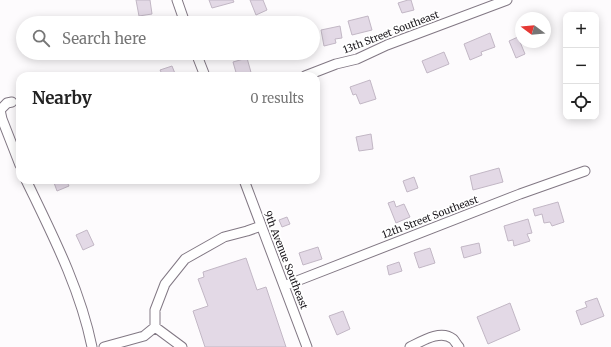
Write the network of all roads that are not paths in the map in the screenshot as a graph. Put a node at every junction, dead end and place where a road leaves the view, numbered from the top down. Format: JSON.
{"nodes":[{"id":1,"x":177,"y":0,"type":"edge"},
{"id":2,"x":507,"y":0,"type":"edge"},
{"id":3,"x":183,"y":16,"type":"edge"},
{"id":4,"x":199,"y":60,"type":"edge"},
{"id":5,"x":203,"y":72,"type":"edge"},
{"id":6,"x":315,"y":72,"type":"edge"},
{"id":7,"x":12,"y":102,"type":"dead end"},
{"id":8,"x":16,"y":155,"type":"edge"},
{"id":9,"x":585,"y":171,"type":"dead end"},
{"id":10,"x":28,"y":184,"type":"edge"},
{"id":11,"x":245,"y":184,"type":"edge"},
{"id":12,"x":261,"y":226,"type":"junction"},
{"id":13,"x":284,"y":286,"type":"junction"},
{"id":14,"x":155,"y":327,"type":"junction"},
{"id":15,"x":92,"y":347,"type":"edge"},
{"id":16,"x":104,"y":347,"type":"edge"},
{"id":17,"x":182,"y":347,"type":"edge"},
{"id":18,"x":307,"y":347,"type":"edge"},
{"id":19,"x":410,"y":347,"type":"edge"},
{"id":20,"x":459,"y":347,"type":"edge"}],
"edges":[{"from":1,"to":3,"type":"street"},
{"from":2,"to":6,"type":"street","name":"13th Street Southeast"},
{"from":4,"to":5,"type":"street"},
{"from":7,"to":8,"type":"street"},
{"from":9,"to":13,"type":"street","name":"12th Street Southeast"},
{"from":10,"to":15,"type":"street"},
{"from":11,"to":12,"type":"street","name":"9th Avenue Southeast"},
{"from":12,"to":13,"type":"street","name":"9th Avenue Southeast"},
{"from":12,"to":14,"type":"street"},
{"from":13,"to":18,"type":"street","name":"9th Avenue Southeast"},
{"from":14,"to":16,"type":"street"},
{"from":14,"to":17,"type":"street"},
{"from":19,"to":20,"type":"street"}]}
